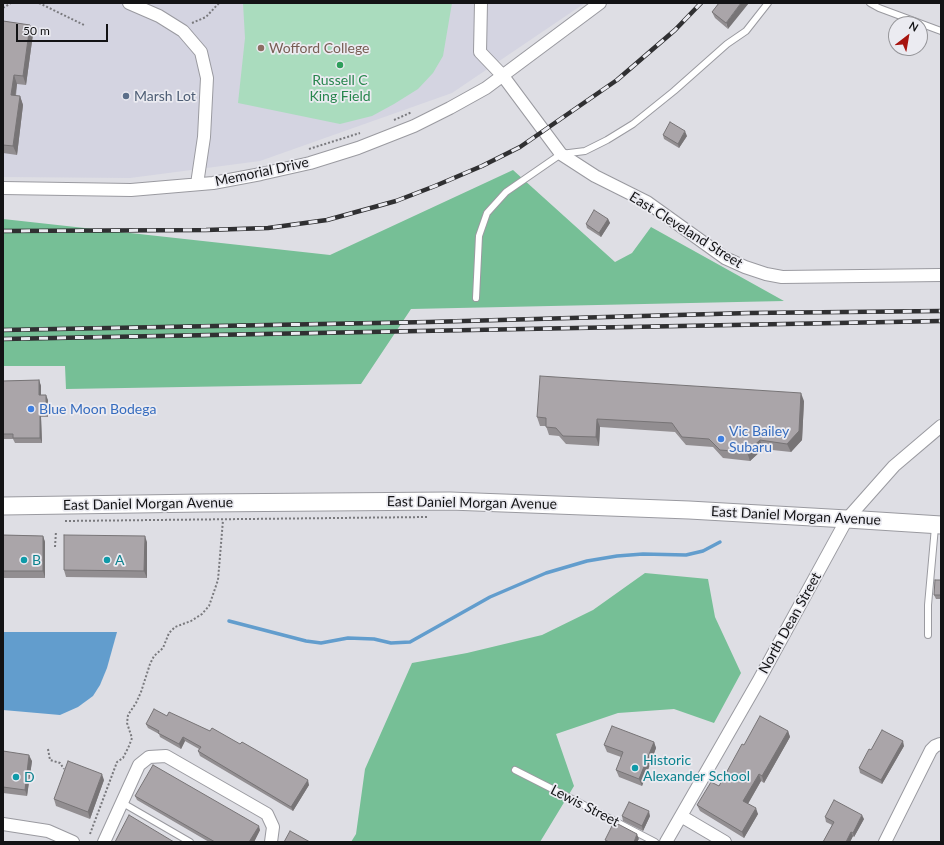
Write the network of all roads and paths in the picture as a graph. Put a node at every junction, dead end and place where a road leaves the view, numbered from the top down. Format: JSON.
{"nodes":[{"id":1,"x":11,"y":3,"type":"edge"},
{"id":2,"x":39,"y":3,"type":"edge"},
{"id":3,"x":129,"y":3,"type":"edge"},
{"id":4,"x":220,"y":3,"type":"edge"},
{"id":5,"x":481,"y":3,"type":"edge"},
{"id":6,"x":600,"y":3,"type":"edge"},
{"id":7,"x":768,"y":3,"type":"edge"},
{"id":8,"x":870,"y":3,"type":"edge"},
{"id":9,"x":3,"y":8,"type":"edge"},
{"id":10,"x":192,"y":23,"type":"dead end"},
{"id":11,"x":84,"y":25,"type":"dead end"},
{"id":12,"x":941,"y":30,"type":"edge"},
{"id":13,"x":503,"y":76,"type":"junction"},
{"id":14,"x":413,"y":112,"type":"dead end"},
{"id":15,"x":392,"y":120,"type":"dead end"},
{"id":16,"x":364,"y":132,"type":"dead end"},
{"id":17,"x":303,"y":151,"type":"dead end"},
{"id":18,"x":561,"y":154,"type":"junction"},
{"id":19,"x":197,"y":184,"type":"junction"},
{"id":20,"x":3,"y":188,"type":"edge"},
{"id":21,"x":941,"y":275,"type":"edge"},
{"id":22,"x":476,"y":298,"type":"dead end"},
{"id":23,"x":941,"y":426,"type":"edge"},
{"id":24,"x":3,"y":506,"type":"edge"},
{"id":25,"x":431,"y":517,"type":"dead end"},
{"id":26,"x":847,"y":519,"type":"junction"},
{"id":27,"x":224,"y":520,"type":"junction"},
{"id":28,"x":64,"y":521,"type":"dead end"},
{"id":29,"x":938,"y":525,"type":"edge"},
{"id":30,"x":56,"y":531,"type":"dead end"},
{"id":31,"x":55,"y":547,"type":"dead end"},
{"id":32,"x":928,"y":635,"type":"dead end"},
{"id":33,"x":940,"y":744,"type":"edge"},
{"id":34,"x":48,"y":749,"type":"dead end"},
{"id":35,"x":64,"y":770,"type":"edge"},
{"id":36,"x":515,"y":770,"type":"dead end"},
{"id":37,"x":121,"y":802,"type":"junction"},
{"id":38,"x":681,"y":816,"type":"junction"},
{"id":39,"x":3,"y":824,"type":"edge"},
{"id":40,"x":90,"y":834,"type":"dead end"},
{"id":41,"x":72,"y":842,"type":"edge"},
{"id":42,"x":104,"y":842,"type":"edge"},
{"id":43,"x":190,"y":842,"type":"edge"},
{"id":44,"x":271,"y":842,"type":"edge"},
{"id":45,"x":655,"y":842,"type":"edge"},
{"id":46,"x":666,"y":842,"type":"edge"},
{"id":47,"x":725,"y":842,"type":"edge"},
{"id":48,"x":885,"y":842,"type":"edge"}],
"edges":[{"from":1,"to":9,"type":"path"},
{"from":2,"to":11,"type":"path"},
{"from":3,"to":19,"type":"street"},
{"from":4,"to":10,"type":"path"},
{"from":5,"to":13,"type":"street","name":"East Cleveland Street"},
{"from":6,"to":13,"type":"street"},
{"from":7,"to":18,"type":"lane"},
{"from":8,"to":12,"type":"lane"},
{"from":13,"to":18,"type":"street","name":"East Cleveland Street"},
{"from":13,"to":19,"type":"street","name":"Memorial Drive"},
{"from":14,"to":15,"type":"path"},
{"from":16,"to":17,"type":"path"},
{"from":18,"to":21,"type":"street","name":"East Cleveland Street"},
{"from":18,"to":22,"type":"lane"},
{"from":19,"to":20,"type":"street","name":"Memorial Drive"},
{"from":23,"to":26,"type":"street","name":"North Dean Street"},
{"from":24,"to":26,"type":"main road","name":"East Daniel Morgan Avenue"},
{"from":25,"to":27,"type":"path"},
{"from":26,"to":29,"type":"main road","name":"East Daniel Morgan Avenue"},
{"from":26,"to":38,"type":"street","name":"North Dean Street"},
{"from":27,"to":28,"type":"path"},
{"from":27,"to":40,"type":"path"},
{"from":29,"to":32,"type":"lane"},
{"from":30,"to":31,"type":"path"},
{"from":33,"to":48,"type":"street"},
{"from":34,"to":35,"type":"path"},
{"from":36,"to":45,"type":"lane","name":"Lewis Street"},
{"from":37,"to":42,"type":"street"},
{"from":37,"to":43,"type":"lane"},
{"from":37,"to":44,"type":"street"},
{"from":38,"to":46,"type":"street","name":"North Dean Street"},
{"from":38,"to":47,"type":"street"},
{"from":39,"to":41,"type":"street"}]}
